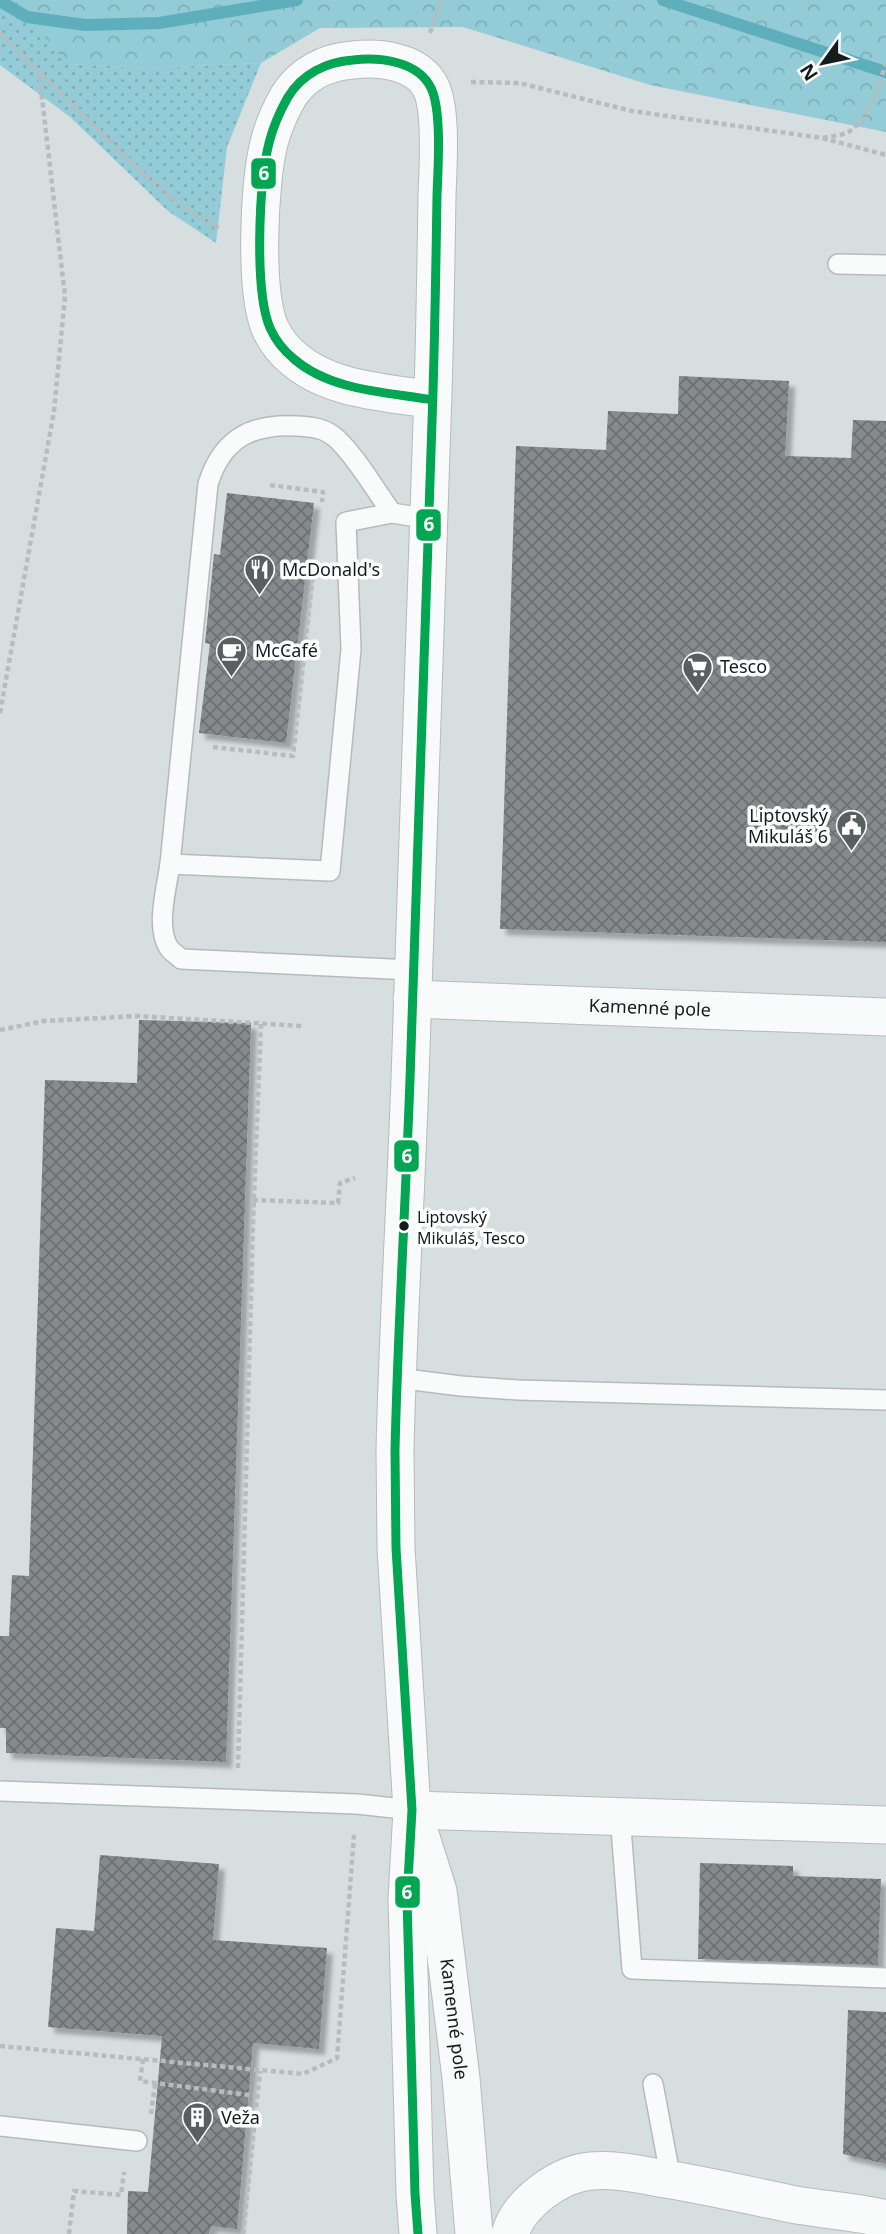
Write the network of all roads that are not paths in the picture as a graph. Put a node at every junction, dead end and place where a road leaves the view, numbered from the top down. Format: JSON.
{"nodes":[{"id":1,"x":838,"y":264,"type":"dead end"},
{"id":2,"x":886,"y":265,"type":"edge"},
{"id":3,"x":433,"y":400,"type":"junction"},
{"id":4,"x":391,"y":513,"type":"junction"},
{"id":5,"x":430,"y":519,"type":"junction"},
{"id":6,"x":170,"y":863,"type":"junction"},
{"id":7,"x":412,"y":984,"type":"junction"},
{"id":8,"x":886,"y":1017,"type":"edge"},
{"id":9,"x":397,"y":1378,"type":"junction"},
{"id":10,"x":886,"y":1400,"type":"edge"},
{"id":11,"x":0,"y":1791,"type":"edge"},
{"id":12,"x":412,"y":1810,"type":"junction"},
{"id":13,"x":620,"y":1815,"type":"junction"},
{"id":14,"x":886,"y":1825,"type":"edge"},
{"id":15,"x":886,"y":1978,"type":"edge"},
{"id":16,"x":653,"y":2084,"type":"dead end"},
{"id":17,"x":0,"y":2126,"type":"edge"},
{"id":18,"x":137,"y":2141,"type":"dead end"},
{"id":19,"x":671,"y":2180,"type":"junction"},
{"id":20,"x":886,"y":2219,"type":"edge"},
{"id":21,"x":418,"y":2234,"type":"edge"},
{"id":22,"x":474,"y":2234,"type":"edge"},
{"id":23,"x":510,"y":2234,"type":"edge"}],
"edges":[{"from":1,"to":2,"type":"lane"},
{"from":3,"to":3,"type":"street","name":"Kamenné pole"},
{"from":3,"to":5,"type":"street","name":"Kamenné pole"},
{"from":4,"to":5,"type":"lane"},
{"from":4,"to":6,"type":"lane"},
{"from":4,"to":6,"type":"lane"},
{"from":5,"to":7,"type":"street","name":"Kamenné pole"},
{"from":6,"to":7,"type":"lane"},
{"from":7,"to":8,"type":"street","name":"Kamenné pole"},
{"from":7,"to":9,"type":"street","name":"Kamenné pole"},
{"from":9,"to":10,"type":"lane"},
{"from":9,"to":12,"type":"street","name":"Kamenné pole"},
{"from":11,"to":12,"type":"lane"},
{"from":12,"to":13,"type":"street"},
{"from":12,"to":21,"type":"street","name":"Kamenné pole"},
{"from":12,"to":22,"type":"street","name":"Kamenné pole"},
{"from":13,"to":14,"type":"street"},
{"from":13,"to":15,"type":"lane"},
{"from":16,"to":19,"type":"lane"},
{"from":17,"to":18,"type":"lane"},
{"from":19,"to":20,"type":"street"},
{"from":19,"to":23,"type":"street"}]}
